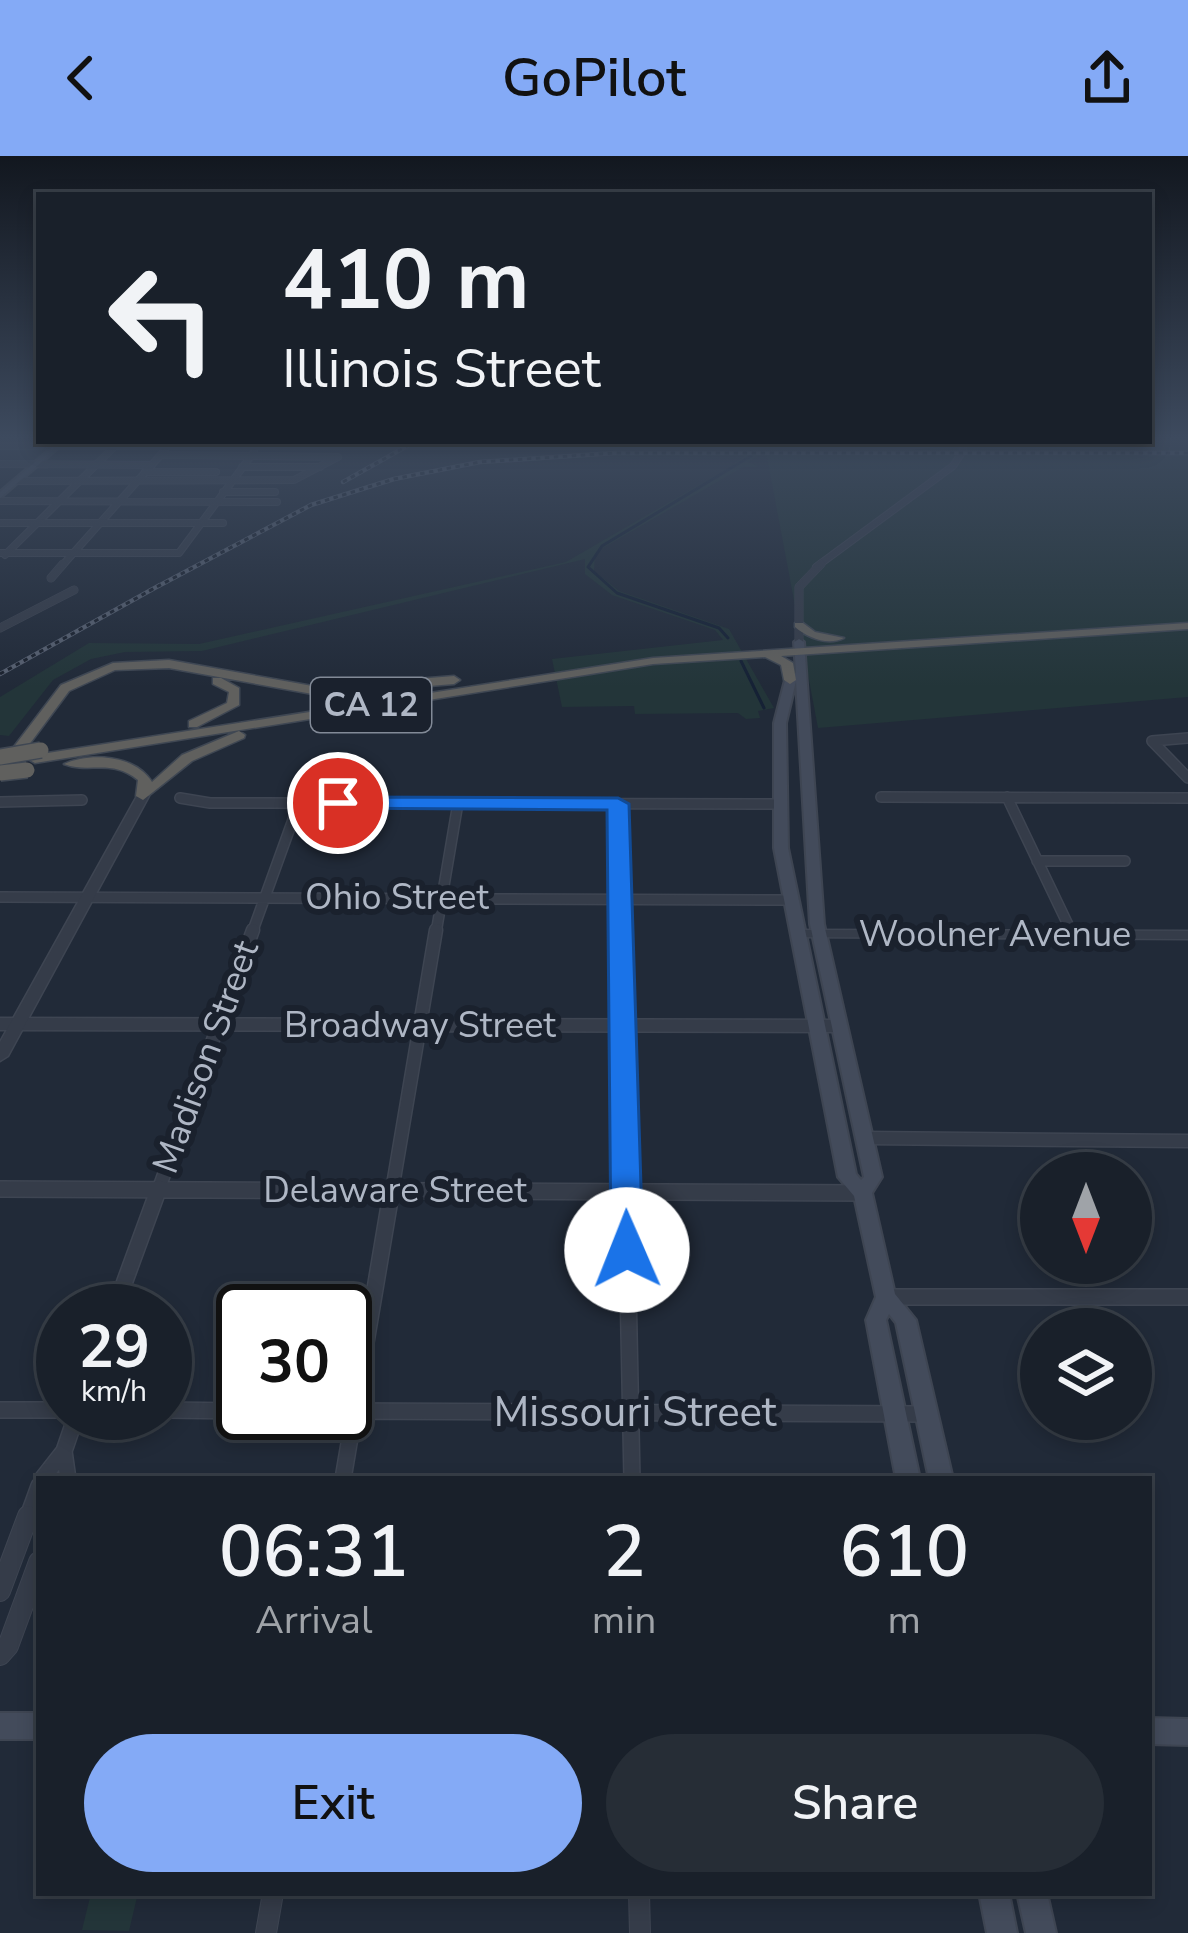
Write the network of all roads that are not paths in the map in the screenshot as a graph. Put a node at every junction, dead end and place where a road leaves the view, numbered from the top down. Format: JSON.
{"nodes":[{"id":1,"x":878,"y":522,"type":"edge"},
{"id":2,"x":0,"y":523,"type":"edge"},
{"id":3,"x":37,"y":523,"type":"junction"},
{"id":4,"x":97,"y":523,"type":"junction"},
{"id":5,"x":200,"y":523,"type":"junction"},
{"id":6,"x":223,"y":523,"type":"dead end"},
{"id":7,"x":72,"y":553,"type":"junction"},
{"id":8,"x":2,"y":555,"type":"edge"},
{"id":9,"x":51,"y":578,"type":"dead end"},
{"id":10,"x":74,"y":590,"type":"dead end"},
{"id":11,"x":1188,"y":622,"type":"edge"},
{"id":12,"x":799,"y":625,"type":"junction"},
{"id":13,"x":0,"y":628,"type":"edge"},
{"id":14,"x":848,"y":639,"type":"junction"},
{"id":15,"x":800,"y":646,"type":"junction"},
{"id":16,"x":752,"y":653,"type":"junction"},
{"id":17,"x":555,"y":670,"type":"junction"},
{"id":18,"x":94,"y":673,"type":"junction"},
{"id":19,"x":794,"y":678,"type":"junction"},
{"id":20,"x":458,"y":691,"type":"junction"},
{"id":21,"x":142,"y":734,"type":"junction"},
{"id":22,"x":1188,"y":738,"type":"edge"},
{"id":23,"x":35,"y":760,"type":"junction"},
{"id":24,"x":0,"y":767,"type":"edge"},
{"id":25,"x":1188,"y":778,"type":"edge"},
{"id":26,"x":143,"y":796,"type":"junction"},
{"id":27,"x":881,"y":797,"type":"dead end"},
{"id":28,"x":1007,"y":797,"type":"junction"},
{"id":29,"x":1188,"y":797,"type":"edge"},
{"id":30,"x":180,"y":798,"type":"dead end"},
{"id":31,"x":82,"y":800,"type":"dead end"},
{"id":32,"x":0,"y":802,"type":"edge"},
{"id":33,"x":298,"y":803,"type":"junction"},
{"id":34,"x":458,"y":803,"type":"junction"},
{"id":35,"x":618,"y":804,"type":"junction"},
{"id":36,"x":779,"y":804,"type":"junction"},
{"id":37,"x":1037,"y":861,"type":"junction"},
{"id":38,"x":1125,"y":861,"type":"dead end"},
{"id":39,"x":0,"y":897,"type":"edge"},
{"id":40,"x":87,"y":897,"type":"junction"},
{"id":41,"x":265,"y":897,"type":"junction"},
{"id":42,"x":442,"y":897,"type":"junction"},
{"id":43,"x":620,"y":898,"type":"junction"},
{"id":44,"x":794,"y":899,"type":"junction"},
{"id":45,"x":810,"y":934,"type":"junction"},
{"id":46,"x":1073,"y":934,"type":"junction"},
{"id":47,"x":1188,"y":934,"type":"edge"},
{"id":48,"x":0,"y":1024,"type":"edge"},
{"id":49,"x":18,"y":1024,"type":"junction"},
{"id":50,"x":219,"y":1024,"type":"junction"},
{"id":51,"x":422,"y":1025,"type":"junction"},
{"id":52,"x":623,"y":1025,"type":"junction"},
{"id":53,"x":817,"y":1026,"type":"junction"},
{"id":54,"x":840,"y":1026,"type":"junction"},
{"id":55,"x":0,"y":1056,"type":"edge"},
{"id":56,"x":865,"y":1138,"type":"junction"},
{"id":57,"x":1188,"y":1141,"type":"edge"},
{"id":58,"x":0,"y":1189,"type":"edge"},
{"id":59,"x":158,"y":1190,"type":"junction"},
{"id":60,"x":392,"y":1190,"type":"junction"},
{"id":61,"x":626,"y":1191,"type":"junction"},
{"id":62,"x":862,"y":1193,"type":"junction"},
{"id":63,"x":124,"y":1284,"type":"edge"},
{"id":64,"x":372,"y":1295,"type":"edge"},
{"id":65,"x":886,"y":1297,"type":"junction"},
{"id":66,"x":1188,"y":1297,"type":"edge"},
{"id":67,"x":0,"y":1410,"type":"edge"},
{"id":68,"x":36,"y":1410,"type":"edge"},
{"id":69,"x":372,"y":1411,"type":"edge"},
{"id":70,"x":630,"y":1413,"type":"junction"},
{"id":71,"x":895,"y":1414,"type":"junction"},
{"id":72,"x":926,"y":1414,"type":"junction"},
{"id":73,"x":68,"y":1440,"type":"edge"},
{"id":74,"x":347,"y":1440,"type":"edge"},
{"id":75,"x":64,"y":1451,"type":"junction"},
{"id":76,"x":45,"y":1476,"type":"edge"},
{"id":77,"x":68,"y":1476,"type":"edge"},
{"id":78,"x":344,"y":1476,"type":"edge"},
{"id":79,"x":632,"y":1476,"type":"edge"},
{"id":80,"x":907,"y":1476,"type":"edge"},
{"id":81,"x":939,"y":1476,"type":"edge"},
{"id":82,"x":36,"y":1494,"type":"edge"},
{"id":83,"x":36,"y":1570,"type":"edge"},
{"id":84,"x":0,"y":1591,"type":"edge"},
{"id":85,"x":0,"y":1655,"type":"edge"},
{"id":86,"x":0,"y":1726,"type":"edge"},
{"id":87,"x":36,"y":1726,"type":"edge"},
{"id":88,"x":1152,"y":1732,"type":"edge"},
{"id":89,"x":1188,"y":1732,"type":"edge"},
{"id":90,"x":272,"y":1896,"type":"edge"},
{"id":91,"x":639,"y":1896,"type":"edge"},
{"id":92,"x":995,"y":1896,"type":"edge"},
{"id":93,"x":1033,"y":1896,"type":"edge"},
{"id":94,"x":266,"y":1933,"type":"edge"},
{"id":95,"x":640,"y":1933,"type":"edge"},
{"id":96,"x":1002,"y":1933,"type":"edge"},
{"id":97,"x":1041,"y":1933,"type":"edge"}],
"edges":[{"from":1,"to":12,"type":"street"},
{"from":2,"to":3,"type":"street"},
{"from":3,"to":4,"type":"street"},
{"from":3,"to":8,"type":"street"},
{"from":4,"to":5,"type":"street"},
{"from":4,"to":7,"type":"street"},
{"from":5,"to":6,"type":"street"},
{"from":5,"to":7,"type":"street"},
{"from":7,"to":8,"type":"street"},
{"from":7,"to":9,"type":"street"},
{"from":10,"to":13,"type":"street"},
{"from":11,"to":14,"type":"highway","number":"CA 12"},
{"from":11,"to":15,"type":"highway","number":"CA 12"},
{"from":12,"to":14,"type":"highway"},
{"from":12,"to":15,"type":"street"},
{"from":14,"to":15,"type":"highway","number":"CA 12"},
{"from":15,"to":16,"type":"highway","number":"CA 12"},
{"from":15,"to":17,"type":"highway","number":"CA 12"},
{"from":15,"to":19,"type":"main road"},
{"from":16,"to":19,"type":"highway"},
{"from":16,"to":20,"type":"highway","number":"CA 12"},
{"from":17,"to":18,"type":"highway"},
{"from":17,"to":21,"type":"highway","number":"CA 12"},
{"from":18,"to":21,"type":"highway"},
{"from":18,"to":24,"type":"highway"},
{"from":19,"to":36,"type":"main road"},
{"from":19,"to":45,"type":"main road"},
{"from":20,"to":23,"type":"highway","number":"CA 12"},
{"from":20,"to":26,"type":"highway"},
{"from":21,"to":23,"type":"highway","number":"CA 12"},
{"from":22,"to":25,"type":"street"},
{"from":23,"to":24,"type":"highway","bridge":true},
{"from":23,"to":24,"type":"highway","number":"CA 12","bridge":true},
{"from":23,"to":26,"type":"highway"},
{"from":26,"to":40,"type":"street"},
{"from":27,"to":28,"type":"street"},
{"from":28,"to":29,"type":"street"},
{"from":28,"to":37,"type":"street"},
{"from":30,"to":33,"type":"street"},
{"from":31,"to":32,"type":"street"},
{"from":33,"to":34,"type":"street"},
{"from":33,"to":41,"type":"street","name":"Madison Street"},
{"from":34,"to":35,"type":"street"},
{"from":34,"to":42,"type":"street"},
{"from":35,"to":36,"type":"street"},
{"from":35,"to":43,"type":"street"},
{"from":36,"to":44,"type":"main road"},
{"from":37,"to":38,"type":"street"},
{"from":37,"to":46,"type":"street"},
{"from":39,"to":40,"type":"street","name":"Ohio Street"},
{"from":40,"to":41,"type":"street","name":"Ohio Street"},
{"from":40,"to":49,"type":"street"},
{"from":41,"to":42,"type":"street","name":"Ohio Street"},
{"from":41,"to":50,"type":"street","name":"Madison Street"},
{"from":42,"to":43,"type":"street","name":"Ohio Street"},
{"from":42,"to":51,"type":"street"},
{"from":43,"to":44,"type":"street","name":"Ohio Street"},
{"from":43,"to":52,"type":"street"},
{"from":44,"to":45,"type":"main road"},
{"from":45,"to":46,"type":"street","name":"Woolner Avenue"},
{"from":45,"to":53,"type":"main road"},
{"from":45,"to":54,"type":"main road"},
{"from":46,"to":47,"type":"street","name":"Woolner Avenue"},
{"from":48,"to":49,"type":"street","name":"Broadway Street"},
{"from":49,"to":50,"type":"street","name":"Broadway Street"},
{"from":49,"to":55,"type":"street"},
{"from":50,"to":51,"type":"street","name":"Broadway Street"},
{"from":50,"to":59,"type":"street","name":"Madison Street"},
{"from":51,"to":52,"type":"street","name":"Broadway Street"},
{"from":51,"to":60,"type":"street"},
{"from":52,"to":53,"type":"street","name":"Broadway Street"},
{"from":52,"to":61,"type":"street"},
{"from":53,"to":54,"type":"street","name":"Broadway Street"},
{"from":53,"to":62,"type":"main road"},
{"from":54,"to":56,"type":"main road"},
{"from":56,"to":57,"type":"street"},
{"from":56,"to":62,"type":"main road"},
{"from":58,"to":59,"type":"street","name":"Delaware Street"},
{"from":59,"to":60,"type":"street","name":"Delaware Street"},
{"from":59,"to":63,"type":"street","name":"Madison Street"},
{"from":60,"to":61,"type":"street","name":"Delaware Street"},
{"from":60,"to":64,"type":"street"},
{"from":61,"to":62,"type":"street","name":"Delaware Street"},
{"from":61,"to":70,"type":"street"},
{"from":62,"to":65,"type":"main road"},
{"from":65,"to":66,"type":"street"},
{"from":65,"to":71,"type":"main road"},
{"from":65,"to":72,"type":"main road"},
{"from":67,"to":68,"type":"street"},
{"from":69,"to":70,"type":"street","name":"Missouri Street"},
{"from":70,"to":71,"type":"street","name":"Missouri Street"},
{"from":70,"to":79,"type":"street"},
{"from":71,"to":72,"type":"street","name":"Missouri Street"},
{"from":71,"to":80,"type":"main road"},
{"from":72,"to":81,"type":"main road"},
{"from":73,"to":75,"type":"street"},
{"from":74,"to":78,"type":"street"},
{"from":75,"to":76,"type":"street"},
{"from":75,"to":77,"type":"street"},
{"from":82,"to":84,"type":"street"},
{"from":83,"to":85,"type":"street"},
{"from":86,"to":87,"type":"main road"},
{"from":88,"to":89,"type":"main road"},
{"from":90,"to":94,"type":"street"},
{"from":91,"to":95,"type":"street"},
{"from":92,"to":96,"type":"main road"},
{"from":93,"to":97,"type":"main road"}]}
